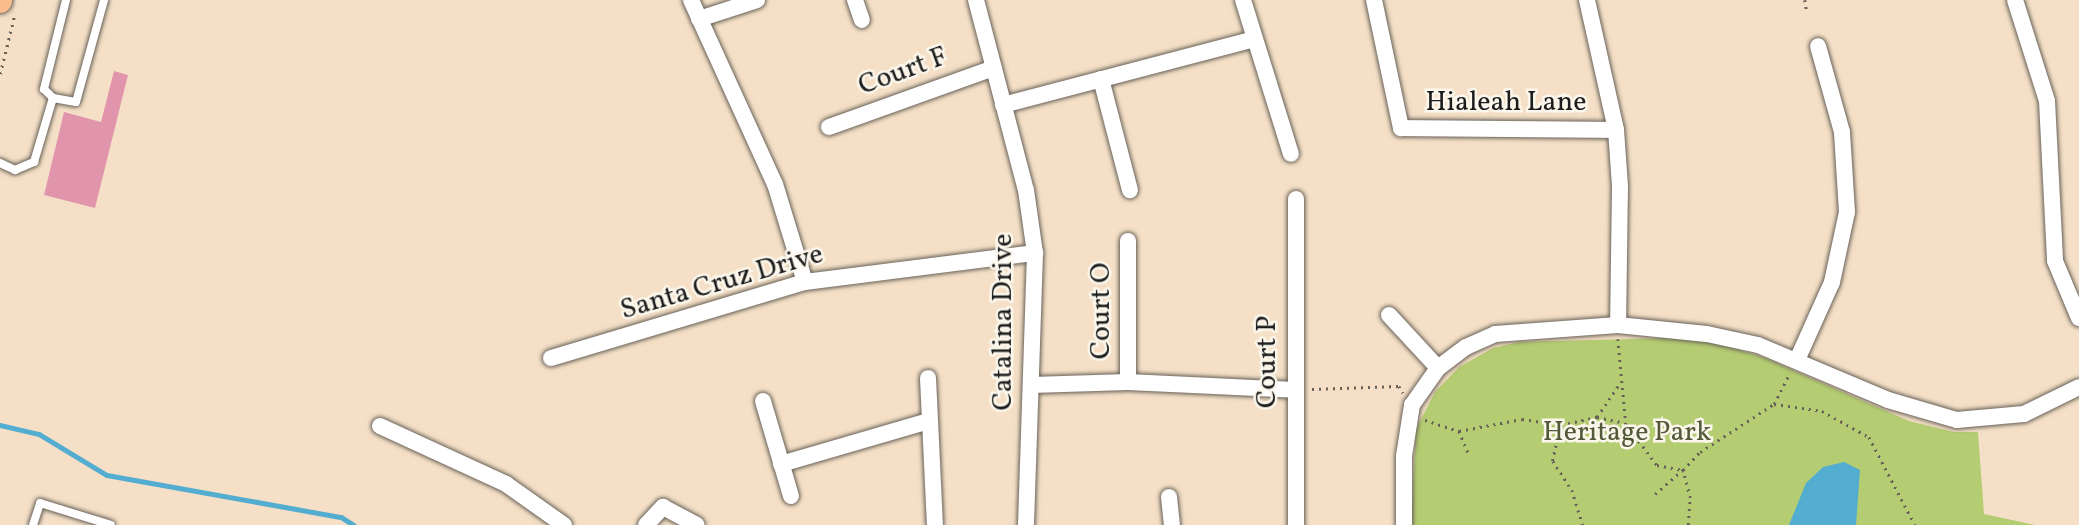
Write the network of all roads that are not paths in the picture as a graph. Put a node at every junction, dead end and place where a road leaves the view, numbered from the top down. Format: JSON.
{"nodes":[{"id":1,"x":66,"y":0,"type":"edge"},
{"id":2,"x":104,"y":0,"type":"edge"},
{"id":3,"x":691,"y":0,"type":"edge"},
{"id":4,"x":757,"y":0,"type":"edge"},
{"id":5,"x":855,"y":0,"type":"edge"},
{"id":6,"x":976,"y":0,"type":"edge"},
{"id":7,"x":1242,"y":0,"type":"edge"},
{"id":8,"x":1374,"y":0,"type":"edge"},
{"id":9,"x":1587,"y":0,"type":"edge"},
{"id":10,"x":2015,"y":0,"type":"edge"},
{"id":11,"x":699,"y":19,"type":"junction"},
{"id":12,"x":862,"y":20,"type":"dead end"},
{"id":13,"x":1254,"y":38,"type":"junction"},
{"id":14,"x":1818,"y":46,"type":"dead end"},
{"id":15,"x":994,"y":68,"type":"junction"},
{"id":16,"x":1101,"y":79,"type":"junction"},
{"id":17,"x":52,"y":98,"type":"junction"},
{"id":18,"x":1003,"y":105,"type":"junction"},
{"id":19,"x":829,"y":127,"type":"dead end"},
{"id":20,"x":1616,"y":130,"type":"junction"},
{"id":21,"x":1291,"y":154,"type":"dead end"},
{"id":22,"x":0,"y":163,"type":"edge"},
{"id":23,"x":1130,"y":190,"type":"dead end"},
{"id":24,"x":1296,"y":198,"type":"dead end"},
{"id":25,"x":1128,"y":241,"type":"dead end"},
{"id":26,"x":1035,"y":253,"type":"junction"},
{"id":27,"x":805,"y":282,"type":"junction"},
{"id":28,"x":1389,"y":315,"type":"dead end"},
{"id":29,"x":2079,"y":318,"type":"edge"},
{"id":30,"x":1618,"y":325,"type":"junction"},
{"id":31,"x":551,"y":358,"type":"dead end"},
{"id":32,"x":1797,"y":360,"type":"junction"},
{"id":33,"x":1438,"y":368,"type":"junction"},
{"id":34,"x":928,"y":378,"type":"dead end"},
{"id":35,"x":1128,"y":382,"type":"junction"},
{"id":36,"x":1031,"y":385,"type":"junction"},
{"id":37,"x":2079,"y":387,"type":"edge"},
{"id":38,"x":1294,"y":390,"type":"junction"},
{"id":39,"x":763,"y":401,"type":"dead end"},
{"id":40,"x":929,"y":421,"type":"junction"},
{"id":41,"x":380,"y":426,"type":"dead end"},
{"id":42,"x":781,"y":464,"type":"junction"},
{"id":43,"x":791,"y":496,"type":"dead end"},
{"id":44,"x":1169,"y":497,"type":"dead end"},
{"id":45,"x":82,"y":521,"type":"edge"},
{"id":46,"x":33,"y":525,"type":"edge"},
{"id":47,"x":111,"y":525,"type":"edge"},
{"id":48,"x":564,"y":525,"type":"edge"},
{"id":49,"x":646,"y":525,"type":"edge"},
{"id":50,"x":697,"y":525,"type":"edge"},
{"id":51,"x":935,"y":525,"type":"edge"},
{"id":52,"x":1026,"y":525,"type":"edge"},
{"id":53,"x":1172,"y":525,"type":"edge"},
{"id":54,"x":1296,"y":525,"type":"edge"},
{"id":55,"x":1404,"y":525,"type":"edge"}],
"edges":[{"from":1,"to":17,"type":"lane"},
{"from":2,"to":17,"type":"lane"},
{"from":3,"to":11,"type":"street"},
{"from":4,"to":11,"type":"street"},
{"from":5,"to":12,"type":"street"},
{"from":6,"to":15,"type":"street","name":"Catalina Drive"},
{"from":7,"to":13,"type":"street"},
{"from":8,"to":20,"type":"street","name":"Hialeah Lane"},
{"from":9,"to":20,"type":"street"},
{"from":10,"to":29,"type":"street"},
{"from":11,"to":27,"type":"street"},
{"from":13,"to":16,"type":"street"},
{"from":13,"to":21,"type":"street"},
{"from":14,"to":32,"type":"street"},
{"from":15,"to":18,"type":"street","name":"Catalina Drive"},
{"from":15,"to":19,"type":"street","name":"Court F"},
{"from":16,"to":18,"type":"street"},
{"from":16,"to":23,"type":"street"},
{"from":17,"to":22,"type":"lane"},
{"from":18,"to":26,"type":"street","name":"Catalina Drive"},
{"from":20,"to":30,"type":"street"},
{"from":24,"to":38,"type":"street","name":"Court P"},
{"from":25,"to":35,"type":"street","name":"Court O"},
{"from":26,"to":27,"type":"street","name":"Santa Cruz Drive"},
{"from":26,"to":36,"type":"street","name":"Catalina Drive"},
{"from":27,"to":31,"type":"street","name":"Santa Cruz Drive"},
{"from":28,"to":33,"type":"street"},
{"from":30,"to":32,"type":"street"},
{"from":30,"to":33,"type":"street"},
{"from":32,"to":37,"type":"street"},
{"from":33,"to":55,"type":"street"},
{"from":34,"to":40,"type":"street"},
{"from":35,"to":36,"type":"street"},
{"from":35,"to":38,"type":"street"},
{"from":36,"to":52,"type":"street","name":"Catalina Drive"},
{"from":38,"to":54,"type":"street","name":"Court P"},
{"from":39,"to":42,"type":"street"},
{"from":40,"to":42,"type":"street"},
{"from":40,"to":51,"type":"street"},
{"from":41,"to":48,"type":"street"},
{"from":42,"to":43,"type":"street"},
{"from":44,"to":53,"type":"street"},
{"from":45,"to":46,"type":"lane"},
{"from":45,"to":47,"type":"lane"},
{"from":49,"to":50,"type":"street"}]}
